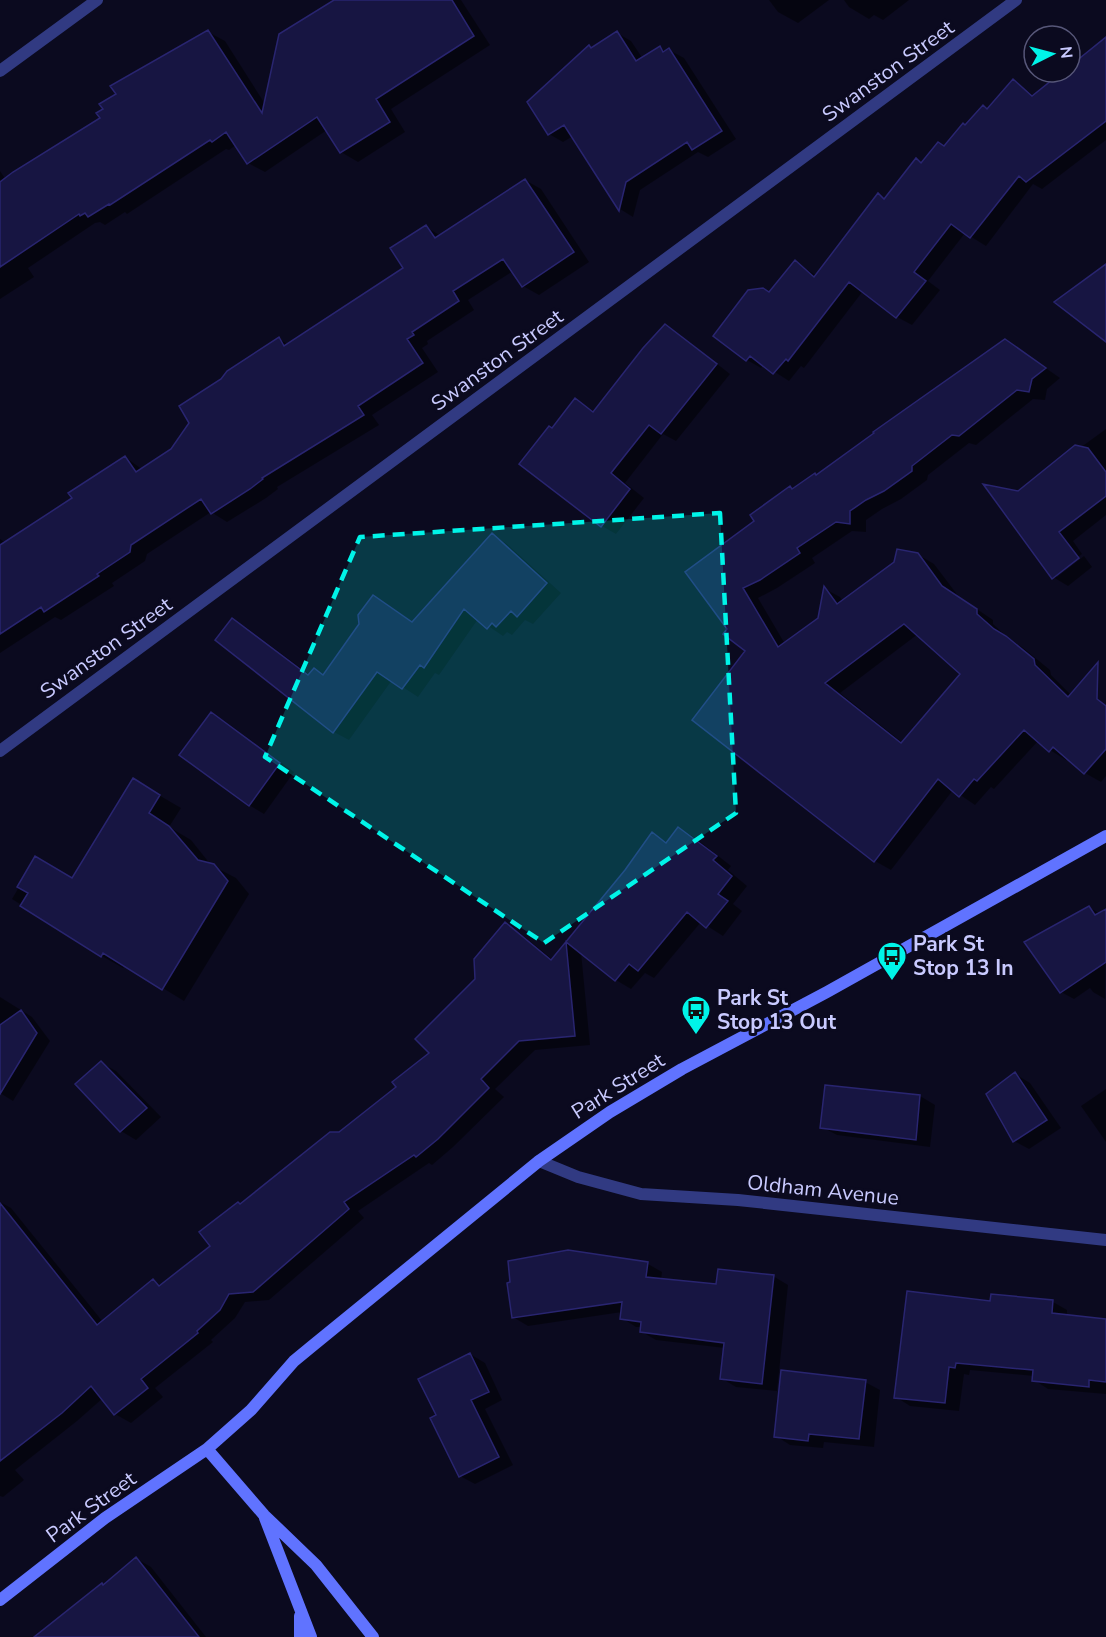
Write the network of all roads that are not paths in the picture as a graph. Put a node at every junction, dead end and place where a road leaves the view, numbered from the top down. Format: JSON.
{"nodes":[{"id":1,"x":97,"y":0,"type":"edge"},
{"id":2,"x":1016,"y":0,"type":"edge"},
{"id":3,"x":0,"y":71,"type":"edge"},
{"id":4,"x":0,"y":751,"type":"edge"},
{"id":5,"x":1106,"y":836,"type":"edge"},
{"id":6,"x":539,"y":1161,"type":"junction"},
{"id":7,"x":1106,"y":1240,"type":"edge"},
{"id":8,"x":207,"y":1449,"type":"junction"},
{"id":9,"x":264,"y":1515,"type":"junction"},
{"id":10,"x":0,"y":1600,"type":"edge"},
{"id":11,"x":298,"y":1600,"type":"junction"},
{"id":12,"x":300,"y":1637,"type":"edge"},
{"id":13,"x":312,"y":1637,"type":"edge"},
{"id":14,"x":373,"y":1637,"type":"edge"}],
"edges":[{"from":1,"to":3,"type":"street"},
{"from":2,"to":4,"type":"street","name":"Swanston Street"},
{"from":5,"to":6,"type":"street","name":"Park Street"},
{"from":6,"to":7,"type":"street","name":"Oldham Avenue"},
{"from":6,"to":8,"type":"street","name":"Park Street"},
{"from":8,"to":9,"type":"street"},
{"from":8,"to":10,"type":"street","name":"Park Street"},
{"from":9,"to":11,"type":"street"},
{"from":9,"to":14,"type":"street"},
{"from":11,"to":12,"type":"street"},
{"from":11,"to":13,"type":"street"}]}
